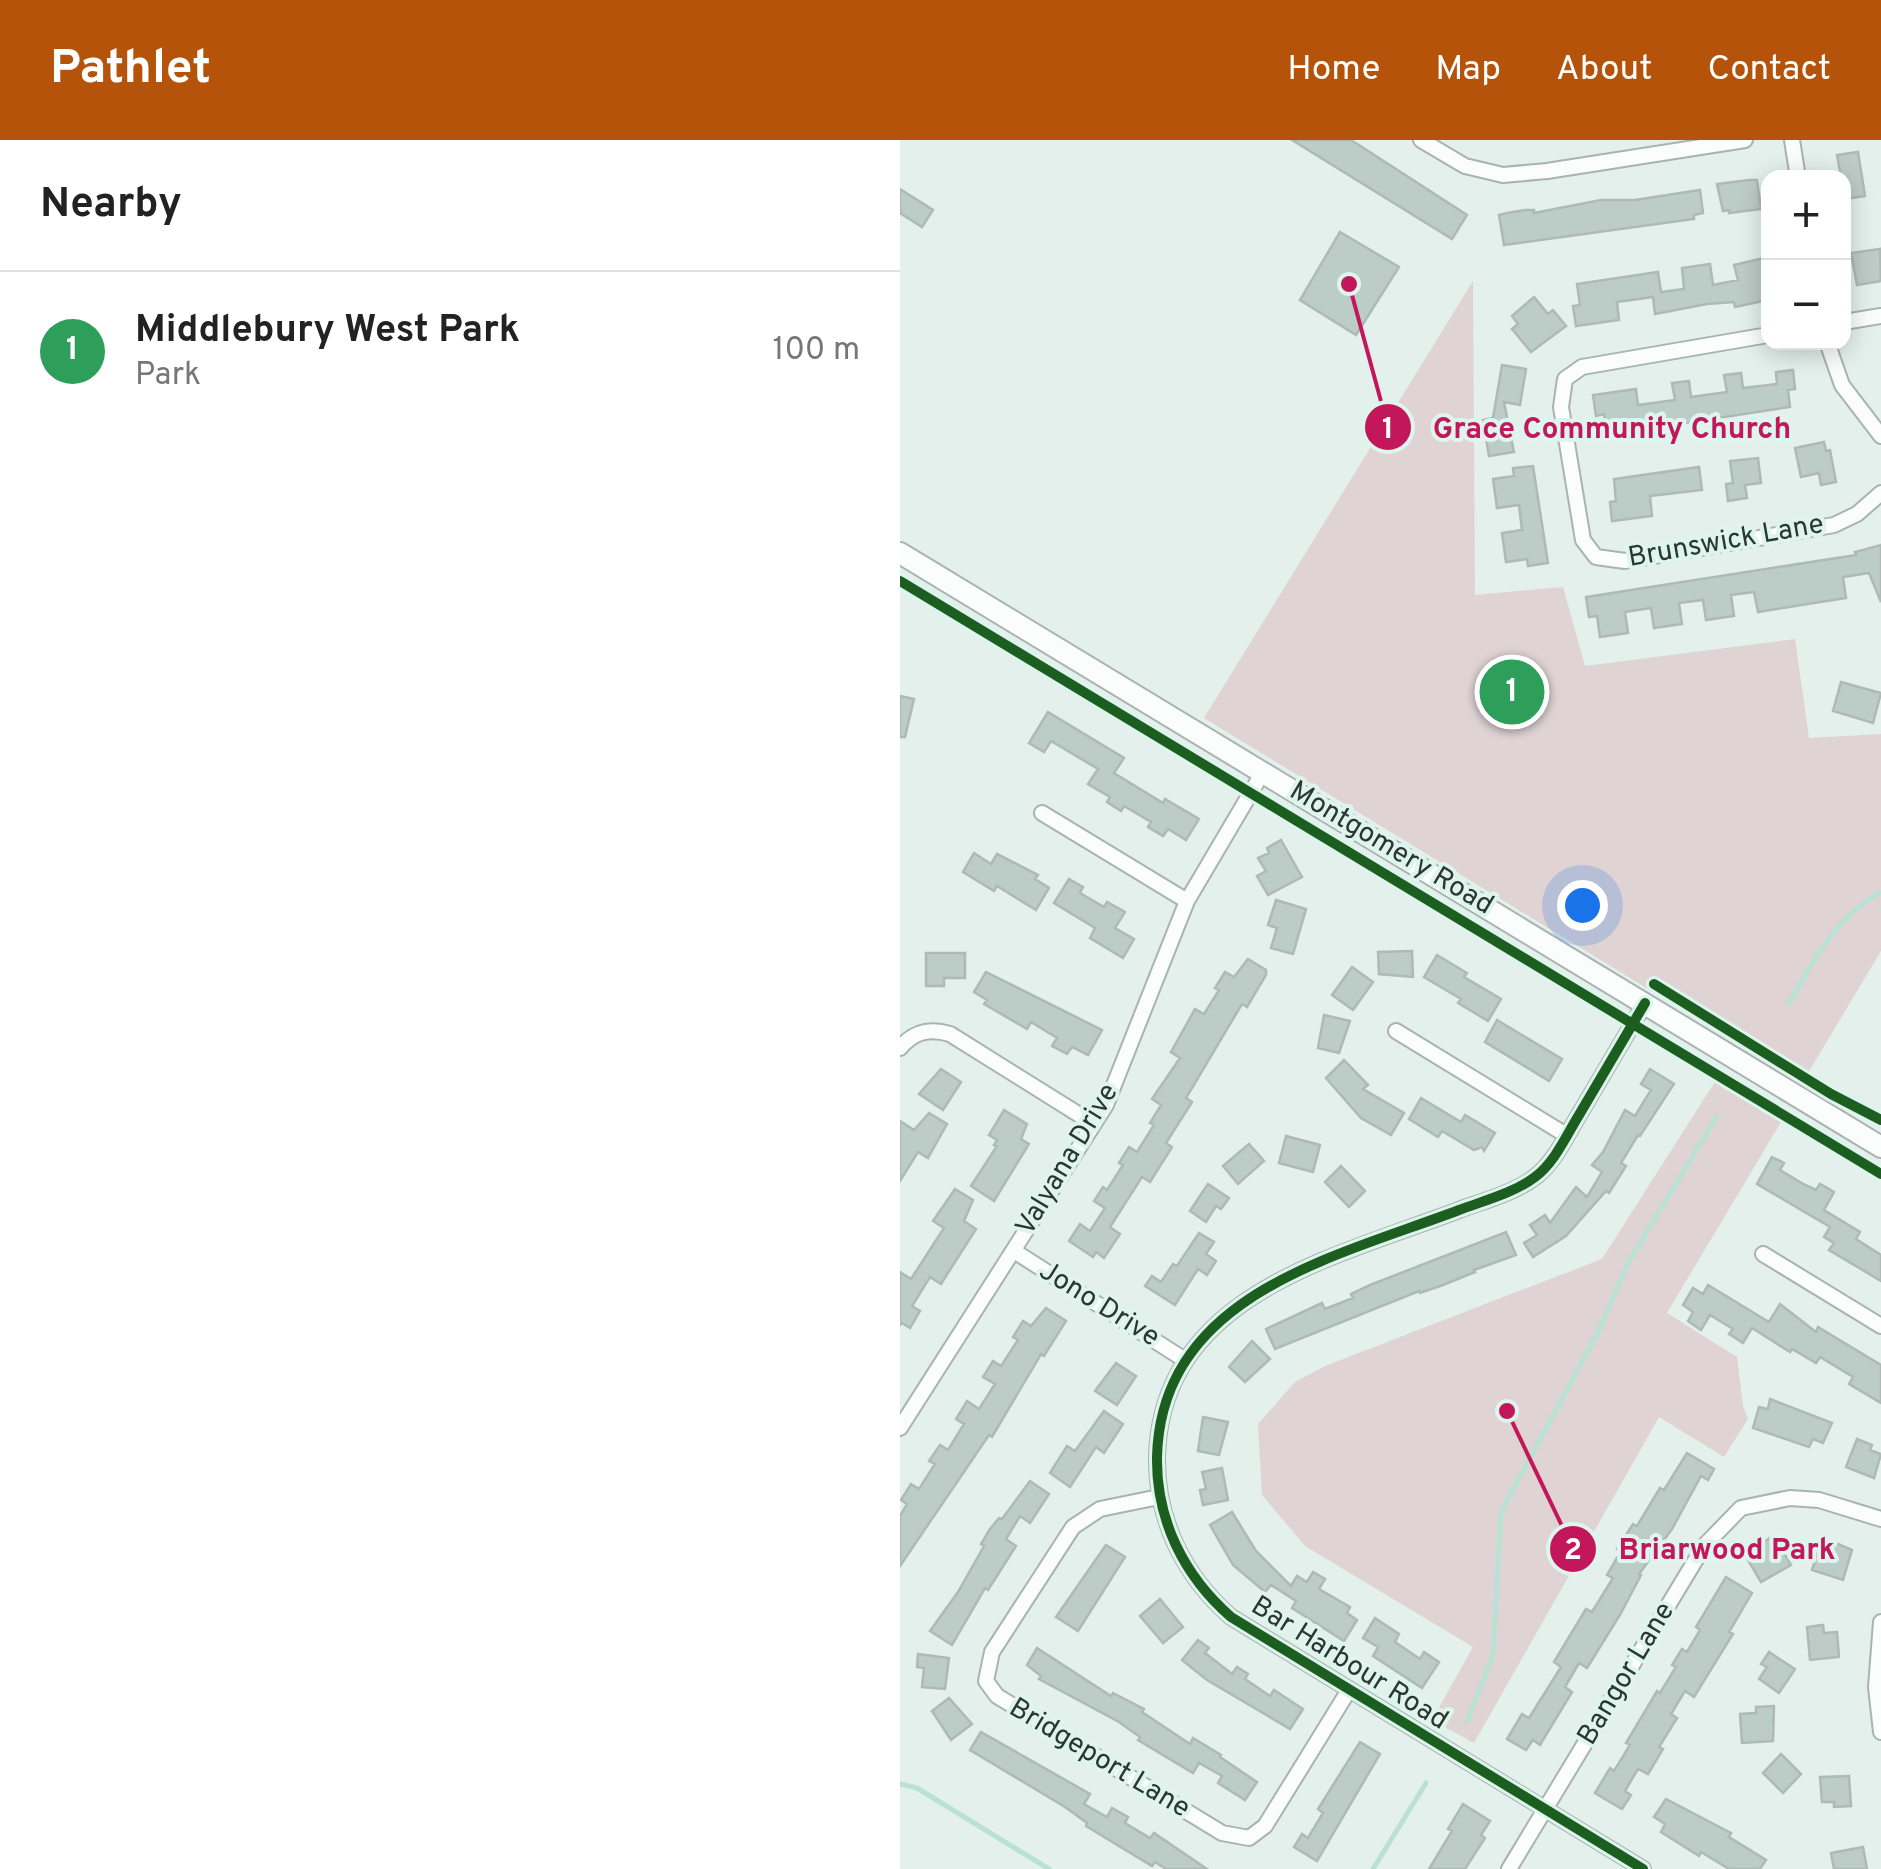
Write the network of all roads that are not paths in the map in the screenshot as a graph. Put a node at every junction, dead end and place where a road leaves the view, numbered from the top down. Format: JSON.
{"nodes":[{"id":1,"x":1421,"y":140,"type":"edge"},
{"id":2,"x":1745,"y":140,"type":"edge"},
{"id":3,"x":1792,"y":140,"type":"edge"},
{"id":4,"x":1797,"y":170,"type":"edge"},
{"id":5,"x":1881,"y":316,"type":"edge"},
{"id":6,"x":1851,"y":321,"type":"edge"},
{"id":7,"x":1761,"y":336,"type":"edge"},
{"id":8,"x":1831,"y":350,"type":"edge"},
{"id":9,"x":1881,"y":436,"type":"edge"},
{"id":10,"x":1881,"y":493,"type":"edge"},
{"id":11,"x":900,"y":553,"type":"edge"},
{"id":12,"x":1263,"y":772,"type":"junction"},
{"id":13,"x":1042,"y":813,"type":"dead end"},
{"id":14,"x":1188,"y":901,"type":"junction"},
{"id":15,"x":1645,"y":1003,"type":"junction"},
{"id":16,"x":1396,"y":1031,"type":"dead end"},
{"id":17,"x":900,"y":1048,"type":"edge"},
{"id":18,"x":1094,"y":1124,"type":"junction"},
{"id":19,"x":1566,"y":1135,"type":"junction"},
{"id":20,"x":1881,"y":1147,"type":"edge"},
{"id":21,"x":1014,"y":1250,"type":"junction"},
{"id":22,"x":1763,"y":1254,"type":"dead end"},
{"id":23,"x":1881,"y":1326,"type":"edge"},
{"id":24,"x":1185,"y":1360,"type":"junction"},
{"id":25,"x":900,"y":1428,"type":"edge"},
{"id":26,"x":1159,"y":1497,"type":"junction"},
{"id":27,"x":1881,"y":1518,"type":"edge"},
{"id":28,"x":1881,"y":1622,"type":"edge"},
{"id":29,"x":1349,"y":1690,"type":"junction"},
{"id":30,"x":1881,"y":1732,"type":"edge"},
{"id":31,"x":1544,"y":1810,"type":"junction"},
{"id":32,"x":1509,"y":1869,"type":"edge"},
{"id":33,"x":1643,"y":1869,"type":"edge"}],
"edges":[{"from":1,"to":2,"type":"street"},
{"from":3,"to":4,"type":"street"},
{"from":5,"to":6,"type":"street"},
{"from":7,"to":10,"type":"street","name":"Brunswick Lane"},
{"from":8,"to":9,"type":"street"},
{"from":11,"to":12,"type":"street","name":"Montgomery Road"},
{"from":12,"to":14,"type":"street","name":"Valyana Drive"},
{"from":12,"to":15,"type":"street","name":"Montgomery Road"},
{"from":13,"to":14,"type":"street"},
{"from":14,"to":18,"type":"street","name":"Valyana Drive"},
{"from":15,"to":19,"type":"street","name":"Bar Harbour Road"},
{"from":15,"to":20,"type":"street","name":"Montgomery Road"},
{"from":16,"to":19,"type":"street"},
{"from":17,"to":18,"type":"street"},
{"from":18,"to":21,"type":"street","name":"Valyana Drive"},
{"from":19,"to":24,"type":"street","name":"Bar Harbour Road"},
{"from":21,"to":24,"type":"street","name":"Jono Drive"},
{"from":21,"to":25,"type":"street","name":"Valyana Drive"},
{"from":22,"to":23,"type":"street"},
{"from":24,"to":26,"type":"street","name":"Bar Harbour Road"},
{"from":26,"to":29,"type":"street","name":"Bar Harbour Road"},
{"from":26,"to":29,"type":"street","name":"Bridgeport Lane"},
{"from":27,"to":31,"type":"street","name":"Bangor Lane"},
{"from":28,"to":30,"type":"street"},
{"from":29,"to":31,"type":"street","name":"Bar Harbour Road"},
{"from":31,"to":32,"type":"street","name":"Bangor Lane"},
{"from":31,"to":33,"type":"street","name":"Bar Harbour Road"}]}
